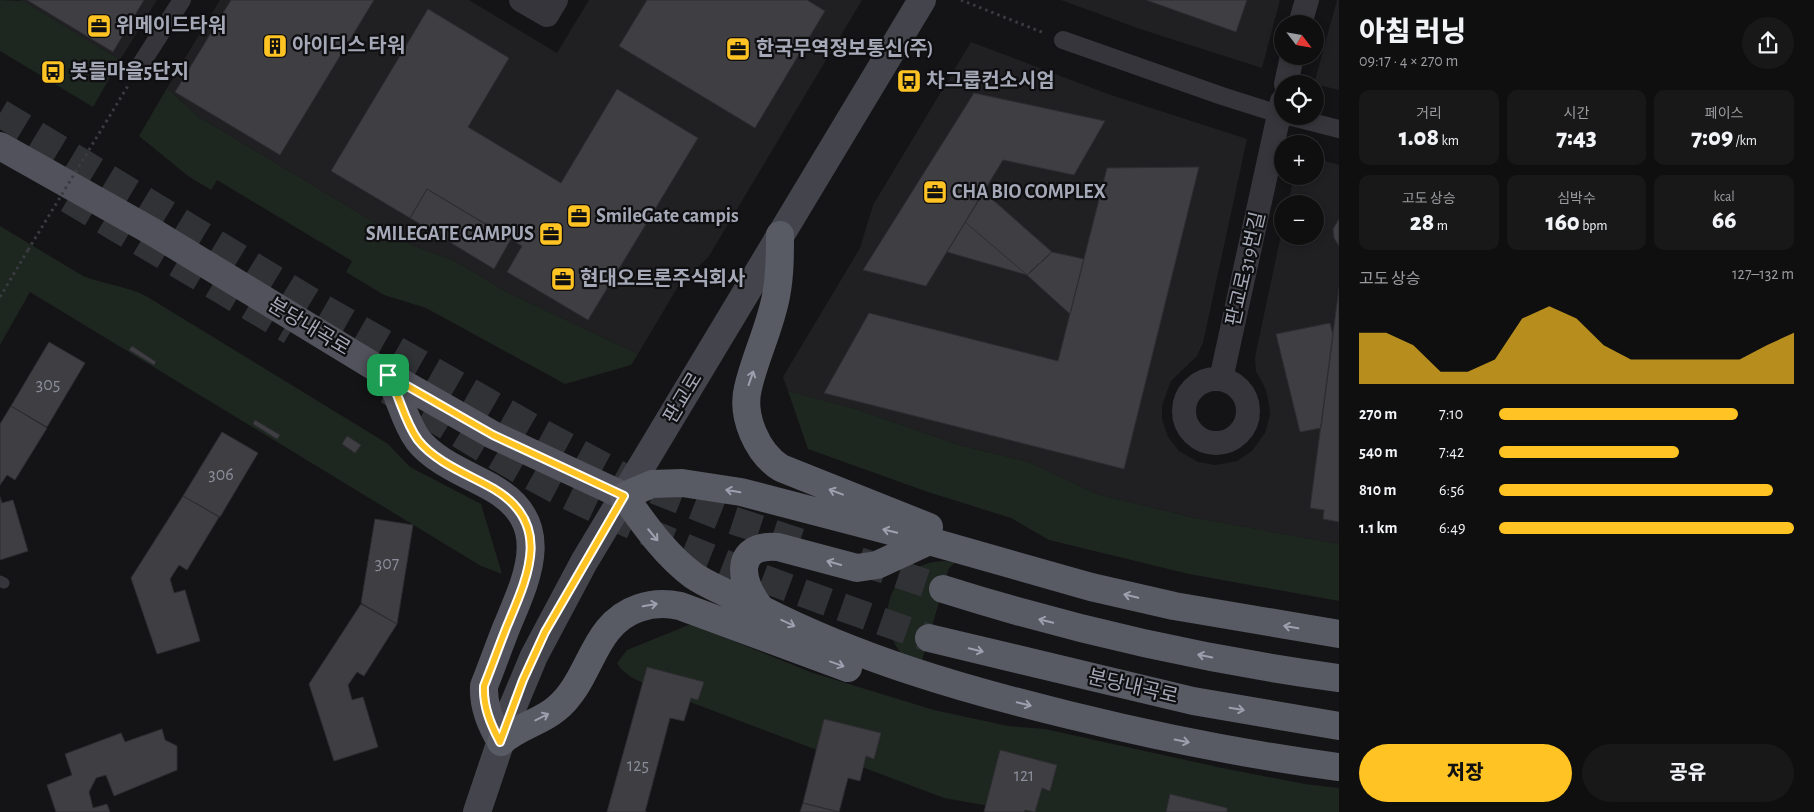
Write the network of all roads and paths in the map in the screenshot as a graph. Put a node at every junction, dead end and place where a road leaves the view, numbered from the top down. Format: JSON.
{"nodes":[{"id":1,"x":182,"y":0,"type":"edge"},
{"id":2,"x":521,"y":0,"type":"edge"},
{"id":3,"x":922,"y":0,"type":"edge"},
{"id":4,"x":961,"y":0,"type":"edge"},
{"id":5,"x":1307,"y":0,"type":"edge"},
{"id":6,"x":552,"y":8,"type":"edge"},
{"id":7,"x":1303,"y":15,"type":"edge"},
{"id":8,"x":1063,"y":40,"type":"joint"},
{"id":9,"x":139,"y":67,"type":"joint"},
{"id":10,"x":1274,"y":109,"type":"edge"},
{"id":11,"x":1324,"y":124,"type":"edge"},
{"id":12,"x":1280,"y":125,"type":"edge"},
{"id":13,"x":1339,"y":129,"type":"edge"},
{"id":14,"x":0,"y":146,"type":"edge"},
{"id":15,"x":780,"y":235,"type":"junction"},
{"id":16,"x":0,"y":297,"type":"edge"},
{"id":17,"x":388,"y":375,"type":"junction"},
{"id":18,"x":1221,"y":379,"type":"dead end"},
{"id":19,"x":624,"y":496,"type":"junction"},
{"id":20,"x":929,"y":541,"type":"junction"},
{"id":21,"x":1009,"y":564,"type":"junction"},
{"id":22,"x":943,"y":589,"type":"tunnel mouth"},
{"id":23,"x":762,"y":610,"type":"junction"},
{"id":24,"x":1339,"y":634,"type":"edge"},
{"id":25,"x":929,"y":638,"type":"tunnel mouth"},
{"id":26,"x":1339,"y":678,"type":"edge"},
{"id":27,"x":993,"y":696,"type":"junction"},
{"id":28,"x":1339,"y":726,"type":"edge"},
{"id":29,"x":500,"y":742,"type":"junction"},
{"id":30,"x":1339,"y":768,"type":"edge"},
{"id":31,"x":477,"y":812,"type":"edge"}],
"edges":[{"from":1,"to":9,"type":"street"},
{"from":2,"to":6,"type":"street"},
{"from":3,"to":15,"type":"main road","name":"판교로"},
{"from":4,"to":8,"type":"path"},
{"from":5,"to":7,"type":"street"},
{"from":8,"to":10,"type":"street"},
{"from":9,"to":16,"type":"path","bridge":true},
{"from":11,"to":13,"type":"street"},
{"from":12,"to":18,"type":"street","name":"판교로319번길"},
{"from":14,"to":17,"type":"main road","name":"분당내곡로"},
{"from":15,"to":19,"type":"main road","name":"판교로"},
{"from":21,"to":15,"type":"highway","one_way":true},
{"from":17,"to":19,"type":"main road","name":"분당내곡로"},
{"from":17,"to":29,"type":"main road"},
{"from":20,"to":19,"type":"highway","one_way":true},
{"from":19,"to":23,"type":"highway","one_way":true},
{"from":19,"to":29,"type":"main road","name":"판교로"},
{"from":20,"to":21,"type":"highway"},
{"from":20,"to":23,"type":"highway","one_way":true},
{"from":24,"to":21,"type":"highway","one_way":true},
{"from":26,"to":22,"type":"highway","one_way":true},
{"from":23,"to":27,"type":"highway","one_way":true},
{"from":25,"to":28,"type":"highway","name":"분당내곡로","one_way":true},
{"from":29,"to":27,"type":"highway","one_way":true},
{"from":27,"to":30,"type":"highway","one_way":true},
{"from":29,"to":31,"type":"main road","name":"판교로"}]}
